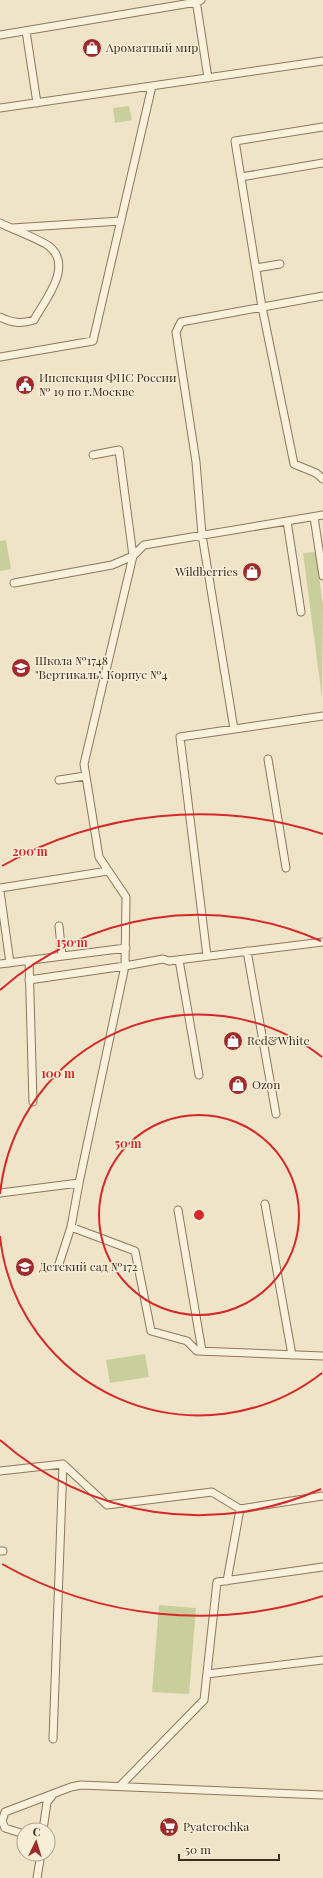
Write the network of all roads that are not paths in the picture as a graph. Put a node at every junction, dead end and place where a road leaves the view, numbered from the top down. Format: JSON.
{"nodes":[{"id":1,"x":198,"y":1,"type":"edge"},
{"id":2,"x":26,"y":31,"type":"junction"},
{"id":3,"x":0,"y":35,"type":"edge"},
{"id":4,"x":323,"y":61,"type":"edge"},
{"id":5,"x":208,"y":78,"type":"junction"},
{"id":6,"x":152,"y":86,"type":"junction"},
{"id":7,"x":37,"y":103,"type":"junction"},
{"id":8,"x":0,"y":108,"type":"edge"},
{"id":9,"x":323,"y":127,"type":"edge"},
{"id":10,"x":323,"y":163,"type":"edge"},
{"id":11,"x":241,"y":176,"type":"junction"},
{"id":12,"x":121,"y":221,"type":"junction"},
{"id":13,"x":0,"y":223,"type":"edge"},
{"id":14,"x":10,"y":228,"type":"junction"},
{"id":15,"x":280,"y":264,"type":"dead end"},
{"id":16,"x":256,"y":268,"type":"junction"},
{"id":17,"x":323,"y":296,"type":"edge"},
{"id":18,"x":262,"y":307,"type":"junction"},
{"id":19,"x":0,"y":317,"type":"edge"},
{"id":20,"x":0,"y":357,"type":"edge"},
{"id":21,"x":93,"y":455,"type":"dead end"},
{"id":22,"x":323,"y":479,"type":"edge"},
{"id":23,"x":323,"y":515,"type":"edge"},
{"id":24,"x":314,"y":517,"type":"junction"},
{"id":25,"x":287,"y":521,"type":"junction"},
{"id":26,"x":202,"y":535,"type":"junction"},
{"id":27,"x":133,"y":556,"type":"junction"},
{"id":28,"x":323,"y":576,"type":"edge"},
{"id":29,"x":14,"y":583,"type":"dead end"},
{"id":30,"x":301,"y":612,"type":"dead end"},
{"id":31,"x":323,"y":716,"type":"edge"},
{"id":32,"x":234,"y":729,"type":"junction"},
{"id":33,"x":268,"y":759,"type":"dead end"},
{"id":34,"x":85,"y":776,"type":"junction"},
{"id":35,"x":59,"y":780,"type":"dead end"},
{"id":36,"x":286,"y":868,"type":"dead end"},
{"id":37,"x":108,"y":871,"type":"junction"},
{"id":38,"x":0,"y":888,"type":"edge"},
{"id":39,"x":0,"y":891,"type":"edge"},
{"id":40,"x":59,"y":926,"type":"dead end"},
{"id":41,"x":323,"y":942,"type":"edge"},
{"id":42,"x":126,"y":948,"type":"junction"},
{"id":43,"x":247,"y":951,"type":"junction"},
{"id":44,"x":62,"y":956,"type":"junction"},
{"id":45,"x":207,"y":956,"type":"junction"},
{"id":46,"x":29,"y":960,"type":"junction"},
{"id":47,"x":179,"y":960,"type":"junction"},
{"id":48,"x":10,"y":962,"type":"junction"},
{"id":49,"x":0,"y":964,"type":"edge"},
{"id":50,"x":125,"y":966,"type":"junction"},
{"id":51,"x":30,"y":980,"type":"junction"},
{"id":52,"x":199,"y":1075,"type":"dead end"},
{"id":53,"x":33,"y":1102,"type":"dead end"},
{"id":54,"x":276,"y":1114,"type":"dead end"},
{"id":55,"x":79,"y":1183,"type":"junction"},
{"id":56,"x":0,"y":1193,"type":"edge"},
{"id":57,"x":265,"y":1204,"type":"dead end"},
{"id":58,"x":178,"y":1210,"type":"dead end"},
{"id":59,"x":72,"y":1227,"type":"junction"},
{"id":60,"x":58,"y":1267,"type":"dead end"},
{"id":61,"x":202,"y":1351,"type":"junction"},
{"id":62,"x":292,"y":1355,"type":"junction"},
{"id":63,"x":323,"y":1356,"type":"edge"},
{"id":64,"x":63,"y":1464,"type":"junction"},
{"id":65,"x":0,"y":1471,"type":"edge"},
{"id":66,"x":323,"y":1496,"type":"edge"},
{"id":67,"x":240,"y":1510,"type":"junction"},
{"id":68,"x":323,"y":1568,"type":"edge"},
{"id":69,"x":227,"y":1581,"type":"junction"},
{"id":70,"x":323,"y":1660,"type":"edge"},
{"id":71,"x":207,"y":1674,"type":"junction"},
{"id":72,"x":53,"y":1739,"type":"dead end"},
{"id":73,"x":120,"y":1786,"type":"junction"},
{"id":74,"x":52,"y":1795,"type":"junction"},
{"id":75,"x":323,"y":1795,"type":"edge"},
{"id":76,"x":44,"y":1822,"type":"edge"},
{"id":77,"x":16,"y":1831,"type":"edge"},
{"id":78,"x":39,"y":1862,"type":"edge"},
{"id":79,"x":37,"y":1878,"type":"edge"}],
"edges":[{"from":1,"to":2,"type":"lane"},
{"from":1,"to":5,"type":"lane"},
{"from":2,"to":3,"type":"lane"},
{"from":2,"to":7,"type":"lane"},
{"from":4,"to":5,"type":"lane"},
{"from":5,"to":6,"type":"lane"},
{"from":6,"to":7,"type":"lane"},
{"from":6,"to":12,"type":"lane"},
{"from":7,"to":8,"type":"lane"},
{"from":9,"to":11,"type":"lane"},
{"from":10,"to":11,"type":"lane"},
{"from":11,"to":16,"type":"lane"},
{"from":12,"to":14,"type":"lane"},
{"from":12,"to":20,"type":"lane"},
{"from":13,"to":14,"type":"lane"},
{"from":14,"to":19,"type":"lane"},
{"from":15,"to":16,"type":"lane"},
{"from":16,"to":18,"type":"lane"},
{"from":17,"to":18,"type":"lane"},
{"from":18,"to":22,"type":"lane"},
{"from":18,"to":26,"type":"lane"},
{"from":21,"to":27,"type":"lane"},
{"from":23,"to":24,"type":"lane"},
{"from":24,"to":25,"type":"lane"},
{"from":24,"to":28,"type":"lane"},
{"from":25,"to":26,"type":"lane"},
{"from":25,"to":30,"type":"lane"},
{"from":26,"to":27,"type":"lane"},
{"from":26,"to":32,"type":"lane"},
{"from":27,"to":29,"type":"lane"},
{"from":27,"to":34,"type":"lane"},
{"from":31,"to":32,"type":"lane"},
{"from":32,"to":45,"type":"lane"},
{"from":33,"to":36,"type":"lane"},
{"from":34,"to":35,"type":"lane"},
{"from":34,"to":37,"type":"lane"},
{"from":37,"to":38,"type":"lane"},
{"from":37,"to":42,"type":"lane"},
{"from":39,"to":48,"type":"lane"},
{"from":40,"to":44,"type":"lane"},
{"from":41,"to":43,"type":"lane"},
{"from":42,"to":44,"type":"lane"},
{"from":42,"to":50,"type":"lane"},
{"from":43,"to":45,"type":"lane"},
{"from":43,"to":54,"type":"lane"},
{"from":44,"to":46,"type":"lane"},
{"from":45,"to":47,"type":"lane"},
{"from":46,"to":48,"type":"lane"},
{"from":46,"to":51,"type":"lane"},
{"from":47,"to":50,"type":"lane"},
{"from":47,"to":52,"type":"lane"},
{"from":48,"to":49,"type":"lane"},
{"from":50,"to":51,"type":"lane"},
{"from":50,"to":55,"type":"lane"},
{"from":51,"to":53,"type":"lane"},
{"from":55,"to":56,"type":"lane"},
{"from":55,"to":59,"type":"lane"},
{"from":57,"to":62,"type":"lane"},
{"from":58,"to":61,"type":"lane"},
{"from":59,"to":60,"type":"lane"},
{"from":59,"to":61,"type":"lane"},
{"from":61,"to":62,"type":"lane"},
{"from":62,"to":63,"type":"lane"},
{"from":64,"to":65,"type":"lane"},
{"from":64,"to":67,"type":"lane"},
{"from":64,"to":72,"type":"lane"},
{"from":66,"to":67,"type":"lane"},
{"from":67,"to":69,"type":"lane"},
{"from":68,"to":69,"type":"lane"},
{"from":69,"to":71,"type":"lane"},
{"from":70,"to":71,"type":"lane"},
{"from":71,"to":73,"type":"lane"},
{"from":73,"to":74,"type":"lane"},
{"from":73,"to":75,"type":"lane"},
{"from":74,"to":76,"type":"lane"},
{"from":74,"to":77,"type":"lane"},
{"from":78,"to":79,"type":"lane"}]}
